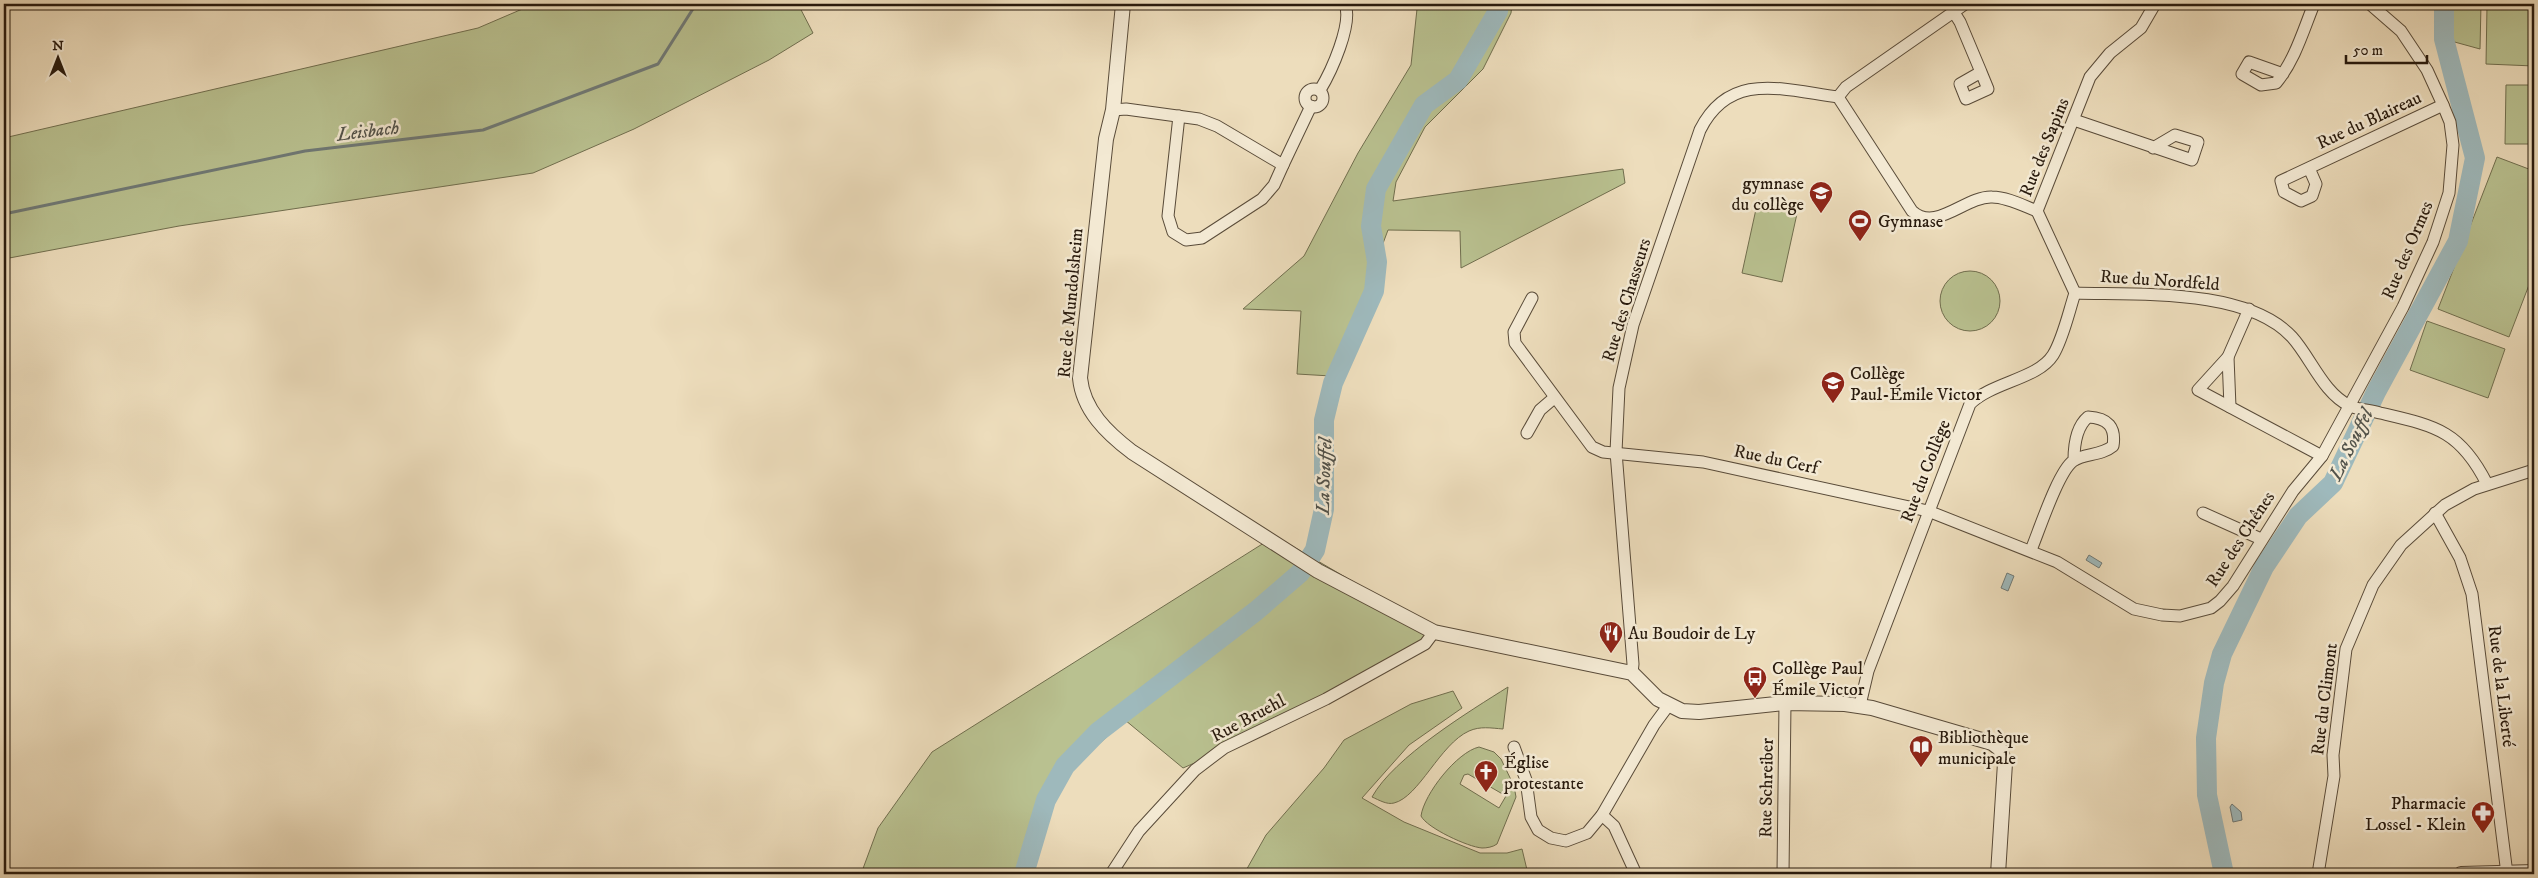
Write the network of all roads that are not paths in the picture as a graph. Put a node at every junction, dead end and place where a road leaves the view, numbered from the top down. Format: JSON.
{"nodes":[{"id":1,"x":1123,"y":4,"type":"edge"},
{"id":2,"x":1345,"y":4,"type":"edge"},
{"id":3,"x":1965,"y":4,"type":"edge"},
{"id":4,"x":2154,"y":4,"type":"edge"},
{"id":5,"x":2314,"y":4,"type":"edge"},
{"id":6,"x":2370,"y":4,"type":"edge"},
{"id":7,"x":1953,"y":11,"type":"junction"},
{"id":8,"x":1982,"y":72,"type":"dead end"},
{"id":9,"x":2283,"y":74,"type":"dead end"},
{"id":10,"x":1838,"y":97,"type":"junction"},
{"id":11,"x":2444,"y":105,"type":"junction"},
{"id":12,"x":1113,"y":110,"type":"junction"},
{"id":13,"x":1179,"y":116,"type":"junction"},
{"id":14,"x":2074,"y":120,"type":"junction"},
{"id":15,"x":2153,"y":148,"type":"dead end"},
{"id":16,"x":1283,"y":165,"type":"junction"},
{"id":17,"x":2309,"y":168,"type":"dead end"},
{"id":18,"x":2037,"y":211,"type":"junction"},
{"id":19,"x":2075,"y":293,"type":"junction"},
{"id":20,"x":1532,"y":298,"type":"dead end"},
{"id":21,"x":2249,"y":310,"type":"junction"},
{"id":22,"x":2228,"y":357,"type":"junction"},
{"id":23,"x":1554,"y":398,"type":"junction"},
{"id":24,"x":2351,"y":406,"type":"junction"},
{"id":25,"x":2230,"y":407,"type":"junction"},
{"id":26,"x":1527,"y":433,"type":"dead end"},
{"id":27,"x":1616,"y":452,"type":"junction"},
{"id":28,"x":2322,"y":456,"type":"junction"},
{"id":29,"x":2074,"y":460,"type":"dead end"},
{"id":30,"x":2534,"y":470,"type":"edge"},
{"id":31,"x":2487,"y":484,"type":"junction"},
{"id":32,"x":1928,"y":511,"type":"junction"},
{"id":33,"x":2203,"y":513,"type":"dead end"},
{"id":34,"x":2434,"y":513,"type":"junction"},
{"id":35,"x":2261,"y":539,"type":"junction"},
{"id":36,"x":2031,"y":550,"type":"junction"},
{"id":37,"x":1434,"y":632,"type":"junction"},
{"id":38,"x":1632,"y":673,"type":"junction"},
{"id":39,"x":1785,"y":703,"type":"junction"},
{"id":40,"x":1668,"y":706,"type":"junction"},
{"id":41,"x":1860,"y":706,"type":"junction"},
{"id":42,"x":1514,"y":747,"type":"dead end"},
{"id":43,"x":1602,"y":815,"type":"junction"},
{"id":44,"x":2534,"y":872,"type":"edge"},
{"id":45,"x":2508,"y":873,"type":"edge"},
{"id":46,"x":1111,"y":874,"type":"edge"},
{"id":47,"x":1636,"y":874,"type":"edge"},
{"id":48,"x":1783,"y":874,"type":"edge"},
{"id":49,"x":1998,"y":874,"type":"edge"},
{"id":50,"x":2318,"y":874,"type":"edge"},
{"id":51,"x":2461,"y":874,"type":"edge"}],
"edges":[{"from":1,"to":12,"type":"street","name":"Rue de Mundolsheim"},
{"from":2,"to":16,"type":"street"},
{"from":3,"to":7,"type":"street"},
{"from":4,"to":14,"type":"street","name":"Rue des Sapins"},
{"from":5,"to":9,"type":"street"},
{"from":6,"to":11,"type":"street","name":"Rue des Ormes"},
{"from":7,"to":8,"type":"street"},
{"from":7,"to":10,"type":"street"},
{"from":10,"to":18,"type":"street","name":"Rue des Sapins"},
{"from":10,"to":27,"type":"street","name":"Rue des Chasseurs"},
{"from":11,"to":17,"type":"street","name":"Rue du Blaireau"},
{"from":11,"to":24,"type":"street","name":"Rue des Ormes"},
{"from":12,"to":13,"type":"street"},
{"from":12,"to":37,"type":"street","name":"Rue de Mundolsheim"},
{"from":13,"to":16,"type":"street"},
{"from":13,"to":16,"type":"street"},
{"from":14,"to":15,"type":"street"},
{"from":14,"to":18,"type":"street","name":"Rue des Sapins"},
{"from":18,"to":19,"type":"street"},
{"from":19,"to":21,"type":"street","name":"Rue du Nordfeld"},
{"from":19,"to":32,"type":"street","name":"Rue du Collège"},
{"from":20,"to":23,"type":"street","name":"Rue du Cerf"},
{"from":21,"to":22,"type":"street"},
{"from":21,"to":24,"type":"street","name":"Rue du Nordfeld"},
{"from":22,"to":25,"type":"street"},
{"from":22,"to":25,"type":"street"},
{"from":23,"to":26,"type":"street"},
{"from":23,"to":27,"type":"street","name":"Rue du Cerf"},
{"from":24,"to":28,"type":"street","name":"Rue des Chênes"},
{"from":24,"to":31,"type":"street"},
{"from":25,"to":28,"type":"street"},
{"from":27,"to":32,"type":"street","name":"Rue du Cerf"},
{"from":27,"to":38,"type":"street","name":"Rue des Chasseurs"},
{"from":28,"to":35,"type":"street","name":"Rue des Chênes"},
{"from":29,"to":36,"type":"street"},
{"from":30,"to":31,"type":"street","name":"Rue du Climont"},
{"from":31,"to":34,"type":"street","name":"Rue du Climont"},
{"from":32,"to":36,"type":"street","name":"Rue des Chênes"},
{"from":32,"to":41,"type":"street","name":"Rue du Collège"},
{"from":33,"to":35,"type":"street"},
{"from":34,"to":45,"type":"street","name":"Rue de la Liberté"},
{"from":34,"to":50,"type":"street","name":"Rue du Climont"},
{"from":35,"to":36,"type":"street","name":"Rue des Chênes"},
{"from":37,"to":38,"type":"street","name":"Rue de Mundolsheim"},
{"from":37,"to":46,"type":"street","name":"Rue Bruehl"},
{"from":38,"to":40,"type":"street"},
{"from":39,"to":40,"type":"street"},
{"from":39,"to":41,"type":"street"},
{"from":39,"to":48,"type":"street","name":"Rue Schreiber"},
{"from":40,"to":43,"type":"street"},
{"from":41,"to":49,"type":"street"},
{"from":42,"to":43,"type":"street"},
{"from":43,"to":47,"type":"street"},
{"from":44,"to":45,"type":"street"},
{"from":45,"to":51,"type":"street"}]}
